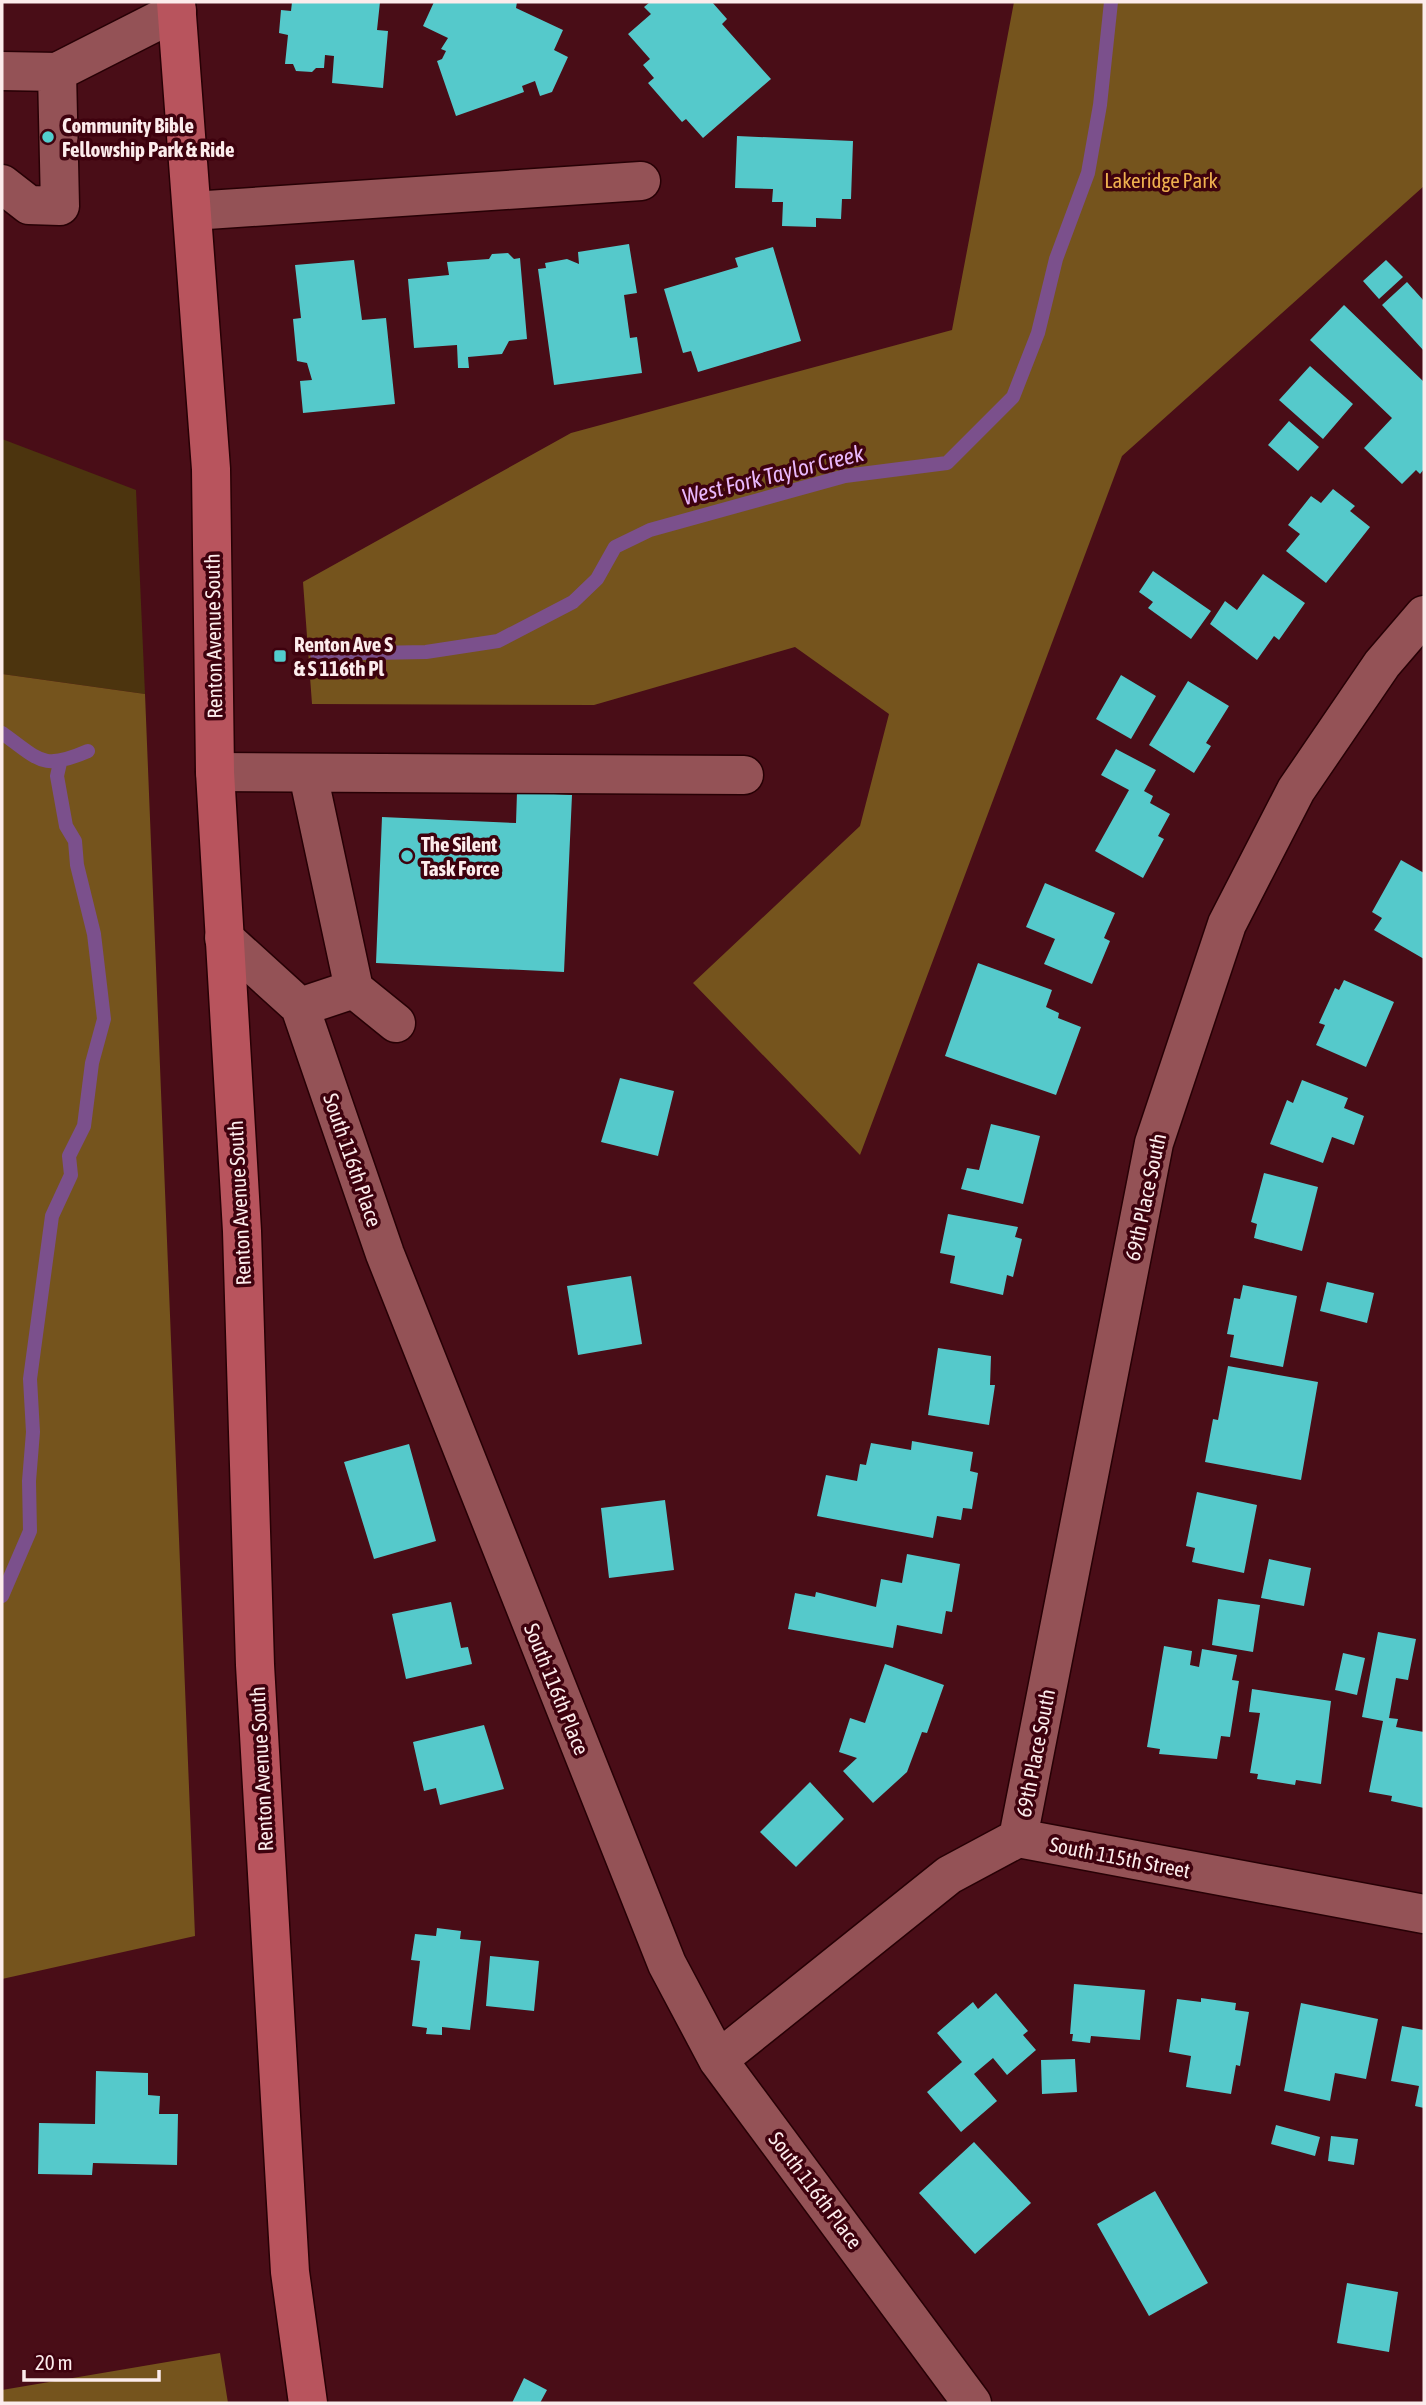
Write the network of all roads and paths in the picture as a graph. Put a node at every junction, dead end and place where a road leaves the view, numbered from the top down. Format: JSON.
{"nodes":[{"id":1,"x":176,"y":6,"type":"edge"},
{"id":2,"x":2,"y":71,"type":"edge"},
{"id":3,"x":57,"y":72,"type":"junction"},
{"id":4,"x":641,"y":181,"type":"dead end"},
{"id":5,"x":2,"y":184,"type":"edge"},
{"id":6,"x":192,"y":211,"type":"junction"},
{"id":7,"x":1424,"y":615,"type":"edge"},
{"id":8,"x":215,"y":772,"type":"junction"},
{"id":9,"x":308,"y":774,"type":"junction"},
{"id":10,"x":744,"y":775,"type":"dead end"},
{"id":11,"x":224,"y":938,"type":"junction"},
{"id":12,"x":354,"y":989,"type":"junction"},
{"id":13,"x":300,"y":1007,"type":"junction"},
{"id":14,"x":396,"y":1023,"type":"dead end"},
{"id":15,"x":1018,"y":1838,"type":"junction"},
{"id":16,"x":1424,"y":1914,"type":"edge"},
{"id":17,"x":718,"y":2060,"type":"junction"},
{"id":18,"x":955,"y":2395,"type":"edge"},
{"id":19,"x":308,"y":2403,"type":"edge"}],
"edges":[{"from":1,"to":3,"type":"street"},
{"from":1,"to":6,"type":"main road","name":"Renton Avenue South"},
{"from":2,"to":3,"type":"street"},
{"from":3,"to":5,"type":"street"},
{"from":4,"to":6,"type":"street"},
{"from":6,"to":8,"type":"main road","name":"Renton Avenue South"},
{"from":7,"to":15,"type":"street","name":"69th Place South"},
{"from":8,"to":9,"type":"street"},
{"from":8,"to":11,"type":"main road","name":"Renton Avenue South"},
{"from":9,"to":10,"type":"street"},
{"from":9,"to":12,"type":"street"},
{"from":11,"to":13,"type":"street","name":"South 116th Place"},
{"from":11,"to":19,"type":"main road","name":"Renton Avenue South"},
{"from":12,"to":13,"type":"street"},
{"from":12,"to":14,"type":"street"},
{"from":13,"to":17,"type":"street","name":"South 116th Place"},
{"from":15,"to":16,"type":"street","name":"South 115th Street"},
{"from":15,"to":17,"type":"street"},
{"from":17,"to":18,"type":"street","name":"South 116th Place"}]}
